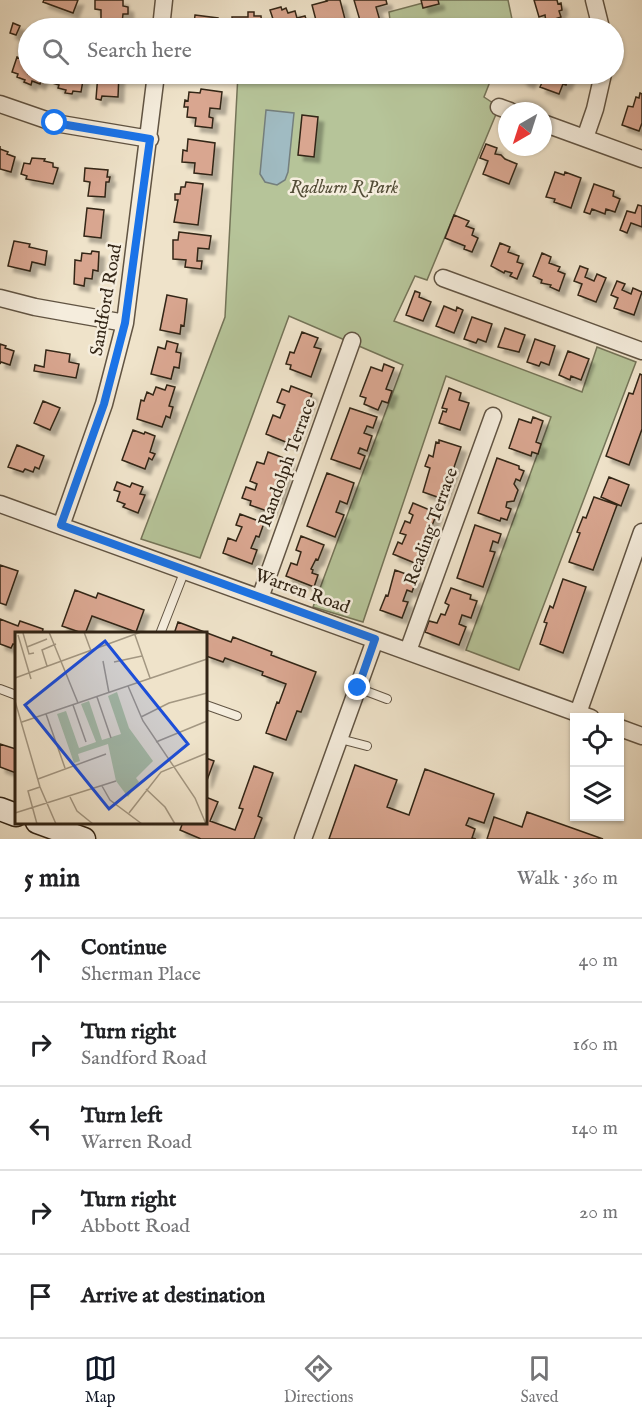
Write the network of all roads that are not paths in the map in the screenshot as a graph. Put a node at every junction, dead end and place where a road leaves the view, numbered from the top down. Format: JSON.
{"nodes":[{"id":1,"x":164,"y":0,"type":"edge"},
{"id":2,"x":594,"y":0,"type":"edge"},
{"id":3,"x":162,"y":18,"type":"edge"},
{"id":4,"x":598,"y":18,"type":"edge"},
{"id":5,"x":155,"y":84,"type":"edge"},
{"id":6,"x":601,"y":84,"type":"edge"},
{"id":7,"x":0,"y":104,"type":"edge"},
{"id":8,"x":552,"y":126,"type":"edge"},
{"id":9,"x":585,"y":138,"type":"junction"},
{"id":10,"x":150,"y":139,"type":"junction"},
{"id":11,"x":642,"y":159,"type":"edge"},
{"id":12,"x":442,"y":278,"type":"dead end"},
{"id":13,"x":0,"y":298,"type":"edge"},
{"id":14,"x":125,"y":323,"type":"junction"},
{"id":15,"x":352,"y":341,"type":"dead end"},
{"id":16,"x":642,"y":351,"type":"edge"},
{"id":17,"x":493,"y":416,"type":"dead end"},
{"id":18,"x":0,"y":504,"type":"edge"},
{"id":19,"x":61,"y":525,"type":"junction"},
{"id":20,"x":642,"y":532,"type":"edge"},
{"id":21,"x":185,"y":570,"type":"junction"},
{"id":22,"x":260,"y":598,"type":"junction"},
{"id":23,"x":159,"y":632,"type":"edge"},
{"id":24,"x":375,"y":639,"type":"junction"},
{"id":25,"x":408,"y":651,"type":"junction"},
{"id":26,"x":358,"y":688,"type":"junction"},
{"id":27,"x":0,"y":689,"type":"edge"},
{"id":28,"x":15,"y":695,"type":"edge"},
{"id":29,"x":387,"y":699,"type":"dead end"},
{"id":30,"x":207,"y":705,"type":"edge"},
{"id":31,"x":578,"y":713,"type":"edge"},
{"id":32,"x":585,"y":713,"type":"edge"},
{"id":33,"x":237,"y":716,"type":"dead end"},
{"id":34,"x":624,"y":729,"type":"edge"},
{"id":35,"x":642,"y":736,"type":"edge"},
{"id":36,"x":339,"y":739,"type":"junction"},
{"id":37,"x":367,"y":746,"type":"dead end"},
{"id":38,"x":0,"y":810,"type":"edge"},
{"id":39,"x":15,"y":815,"type":"edge"},
{"id":40,"x":43,"y":824,"type":"edge"},
{"id":41,"x":84,"y":839,"type":"edge"},
{"id":42,"x":303,"y":839,"type":"edge"}],
"edges":[{"from":1,"to":3,"type":"street"},
{"from":2,"to":4,"type":"street"},
{"from":5,"to":10,"type":"street","name":"Sandford Road"},
{"from":6,"to":9,"type":"street"},
{"from":7,"to":10,"type":"street"},
{"from":8,"to":9,"type":"street"},
{"from":9,"to":11,"type":"street"},
{"from":10,"to":14,"type":"street","name":"Sandford Road"},
{"from":12,"to":16,"type":"street"},
{"from":13,"to":14,"type":"street"},
{"from":14,"to":19,"type":"street","name":"Sandford Road"},
{"from":15,"to":22,"type":"street","name":"Randolph Terrace"},
{"from":17,"to":25,"type":"street","name":"Reading Terrace"},
{"from":18,"to":19,"type":"street","name":"Warren Road"},
{"from":19,"to":21,"type":"street","name":"Warren Road"},
{"from":20,"to":32,"type":"street"},
{"from":21,"to":22,"type":"street","name":"Warren Road"},
{"from":21,"to":23,"type":"lane"},
{"from":22,"to":24,"type":"street","name":"Warren Road"},
{"from":24,"to":25,"type":"street","name":"Warren Road"},
{"from":24,"to":26,"type":"street"},
{"from":25,"to":31,"type":"street","name":"Warren Road"},
{"from":26,"to":29,"type":"lane"},
{"from":26,"to":36,"type":"street"},
{"from":27,"to":28,"type":"lane"},
{"from":30,"to":33,"type":"lane"},
{"from":34,"to":35,"type":"street"},
{"from":36,"to":37,"type":"lane"},
{"from":36,"to":42,"type":"street"},
{"from":38,"to":39,"type":"main road"},
{"from":40,"to":41,"type":"main road"}]}
